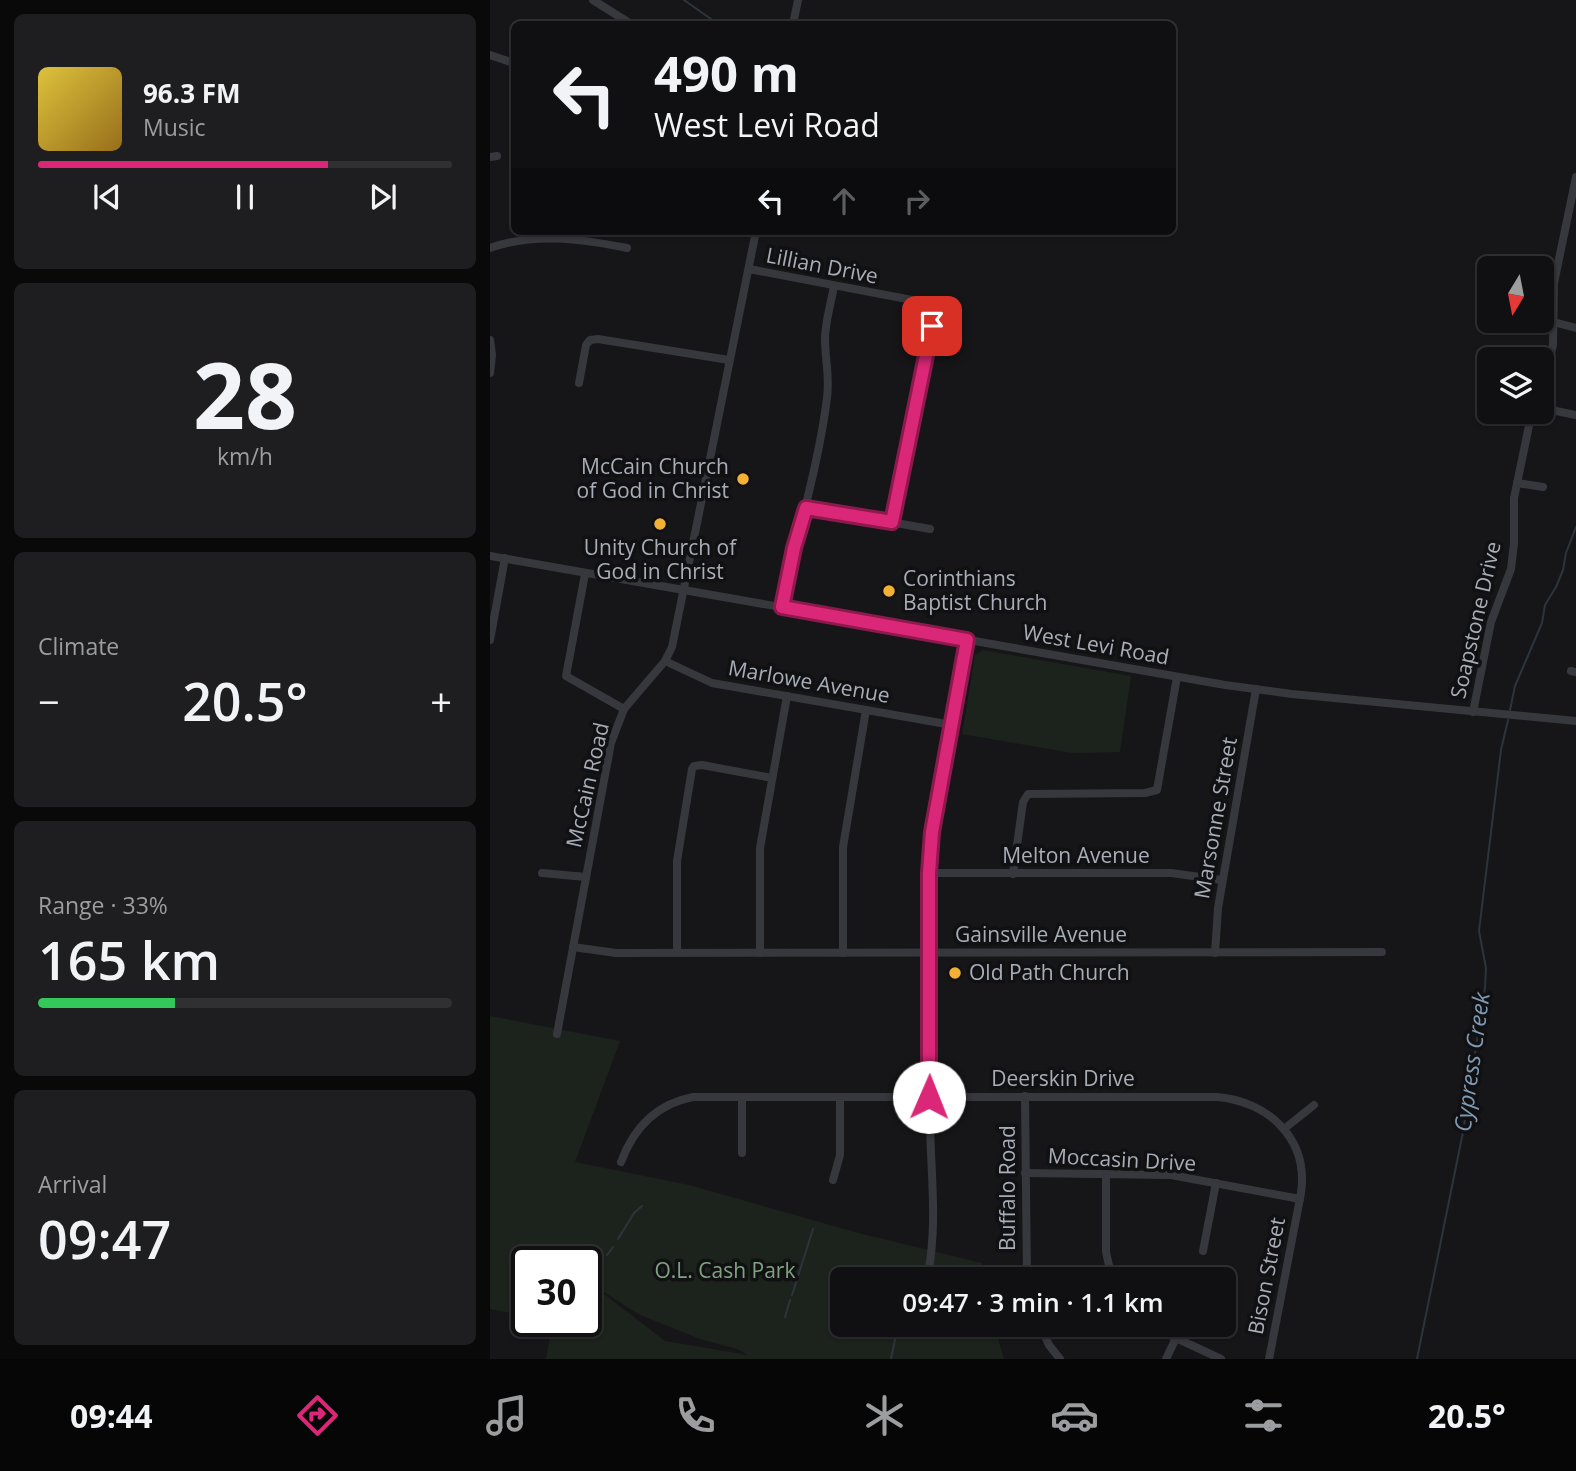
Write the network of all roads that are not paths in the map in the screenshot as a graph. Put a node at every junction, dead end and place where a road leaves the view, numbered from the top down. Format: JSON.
{"nodes":[{"id":1,"x":593,"y":0,"type":"edge"},
{"id":2,"x":798,"y":0,"type":"edge"},
{"id":3,"x":627,"y":21,"type":"edge"},
{"id":4,"x":794,"y":21,"type":"edge"},
{"id":5,"x":490,"y":55,"type":"edge"},
{"id":6,"x":511,"y":61,"type":"edge"},
{"id":7,"x":1576,"y":177,"type":"edge"},
{"id":8,"x":586,"y":235,"type":"edge"},
{"id":9,"x":755,"y":235,"type":"edge"},
{"id":10,"x":490,"y":248,"type":"edge"},
{"id":11,"x":627,"y":248,"type":"dead end"},
{"id":12,"x":749,"y":270,"type":"junction"},
{"id":13,"x":1554,"y":283,"type":"edge"},
{"id":14,"x":834,"y":286,"type":"junction"},
{"id":15,"x":1554,"y":322,"type":"edge"},
{"id":16,"x":1576,"y":328,"type":"edge"},
{"id":17,"x":490,"y":340,"type":"edge"},
{"id":18,"x":729,"y":360,"type":"junction"},
{"id":19,"x":490,"y":373,"type":"edge"},
{"id":20,"x":579,"y":383,"type":"dead end"},
{"id":21,"x":1554,"y":410,"type":"edge"},
{"id":22,"x":1576,"y":415,"type":"edge"},
{"id":23,"x":1529,"y":424,"type":"edge"},
{"id":24,"x":1517,"y":483,"type":"junction"},
{"id":25,"x":1544,"y":487,"type":"dead end"},
{"id":26,"x":806,"y":508,"type":"junction"},
{"id":27,"x":892,"y":522,"type":"junction"},
{"id":28,"x":930,"y":529,"type":"dead end"},
{"id":29,"x":490,"y":556,"type":"edge"},
{"id":30,"x":505,"y":558,"type":"junction"},
{"id":31,"x":585,"y":574,"type":"junction"},
{"id":32,"x":684,"y":591,"type":"junction"},
{"id":33,"x":782,"y":607,"type":"junction"},
{"id":34,"x":490,"y":640,"type":"edge"},
{"id":35,"x":967,"y":640,"type":"junction"},
{"id":36,"x":665,"y":661,"type":"junction"},
{"id":37,"x":1177,"y":677,"type":"junction"},
{"id":38,"x":1256,"y":689,"type":"junction"},
{"id":39,"x":787,"y":696,"type":"junction"},
{"id":40,"x":624,"y":709,"type":"junction"},
{"id":41,"x":866,"y":710,"type":"junction"},
{"id":42,"x":1473,"y":712,"type":"junction"},
{"id":43,"x":1576,"y":721,"type":"edge"},
{"id":44,"x":952,"y":725,"type":"junction"},
{"id":45,"x":772,"y":778,"type":"junction"},
{"id":46,"x":542,"y":873,"type":"dead end"},
{"id":47,"x":929,"y":873,"type":"junction"},
{"id":48,"x":1013,"y":874,"type":"junction"},
{"id":49,"x":586,"y":877,"type":"junction"},
{"id":50,"x":1222,"y":880,"type":"junction"},
{"id":51,"x":573,"y":947,"type":"junction"},
{"id":52,"x":677,"y":953,"type":"junction"},
{"id":53,"x":760,"y":953,"type":"junction"},
{"id":54,"x":843,"y":953,"type":"junction"},
{"id":55,"x":930,"y":953,"type":"junction"},
{"id":56,"x":1215,"y":953,"type":"junction"},
{"id":57,"x":1382,"y":953,"type":"dead end"},
{"id":58,"x":557,"y":1034,"type":"dead end"},
{"id":59,"x":1025,"y":1096,"type":"junction"},
{"id":60,"x":742,"y":1097,"type":"junction"},
{"id":61,"x":840,"y":1097,"type":"junction"},
{"id":62,"x":929,"y":1097,"type":"junction"},
{"id":63,"x":1314,"y":1105,"type":"dead end"},
{"id":64,"x":1284,"y":1129,"type":"junction"},
{"id":65,"x":742,"y":1153,"type":"dead end"},
{"id":66,"x":621,"y":1162,"type":"dead end"},
{"id":67,"x":1025,"y":1173,"type":"junction"},
{"id":68,"x":1106,"y":1174,"type":"junction"},
{"id":69,"x":833,"y":1180,"type":"dead end"},
{"id":70,"x":1216,"y":1183,"type":"junction"},
{"id":71,"x":1300,"y":1199,"type":"junction"},
{"id":72,"x":1203,"y":1251,"type":"dead end"},
{"id":73,"x":930,"y":1267,"type":"edge"},
{"id":74,"x":1027,"y":1267,"type":"edge"},
{"id":75,"x":1109,"y":1267,"type":"edge"},
{"id":76,"x":1045,"y":1337,"type":"edge"},
{"id":77,"x":1172,"y":1337,"type":"edge"},
{"id":78,"x":1176,"y":1339,"type":"junction"},
{"id":79,"x":1060,"y":1359,"type":"edge"},
{"id":80,"x":1166,"y":1359,"type":"edge"},
{"id":81,"x":1221,"y":1359,"type":"edge"},
{"id":82,"x":1269,"y":1359,"type":"edge"}],
"edges":[{"from":1,"to":3,"type":"street"},
{"from":2,"to":4,"type":"street"},
{"from":5,"to":6,"type":"street"},
{"from":7,"to":13,"type":"street"},
{"from":8,"to":10,"type":"street"},
{"from":8,"to":11,"type":"street"},
{"from":9,"to":12,"type":"street","name":"McCain Road"},
{"from":12,"to":14,"type":"street","name":"Lillian Drive"},
{"from":12,"to":18,"type":"street","name":"McCain Road"},
{"from":14,"to":26,"type":"street"},
{"from":14,"to":27,"type":"street","name":"Lillian Drive"},
{"from":15,"to":16,"type":"street"},
{"from":17,"to":19,"type":"street"},
{"from":18,"to":20,"type":"street"},
{"from":18,"to":32,"type":"street","name":"McCain Road"},
{"from":21,"to":22,"type":"street"},
{"from":23,"to":24,"type":"street","name":"Soapstone Drive"},
{"from":24,"to":25,"type":"street"},
{"from":24,"to":42,"type":"street","name":"Soapstone Drive"},
{"from":26,"to":27,"type":"street"},
{"from":26,"to":33,"type":"street"},
{"from":27,"to":28,"type":"street"},
{"from":29,"to":30,"type":"street","name":"West Levi Road"},
{"from":30,"to":31,"type":"street","name":"West Levi Road"},
{"from":30,"to":34,"type":"street"},
{"from":31,"to":32,"type":"street","name":"West Levi Road"},
{"from":31,"to":40,"type":"street"},
{"from":32,"to":33,"type":"street","name":"West Levi Road"},
{"from":32,"to":36,"type":"street","name":"McCain Road"},
{"from":33,"to":35,"type":"street","name":"West Levi Road"},
{"from":35,"to":37,"type":"street","name":"West Levi Road"},
{"from":35,"to":44,"type":"street"},
{"from":36,"to":39,"type":"street","name":"Marlowe Avenue"},
{"from":36,"to":40,"type":"street","name":"McCain Road"},
{"from":37,"to":38,"type":"street","name":"West Levi Road"},
{"from":37,"to":48,"type":"street"},
{"from":38,"to":42,"type":"street","name":"West Levi Road"},
{"from":38,"to":50,"type":"street","name":"Marsonne Street"},
{"from":39,"to":41,"type":"street","name":"Marlowe Avenue"},
{"from":39,"to":45,"type":"street"},
{"from":40,"to":49,"type":"street","name":"McCain Road"},
{"from":41,"to":44,"type":"street","name":"Marlowe Avenue"},
{"from":41,"to":54,"type":"street"},
{"from":42,"to":43,"type":"street","name":"West Levi Road"},
{"from":44,"to":47,"type":"street"},
{"from":45,"to":52,"type":"street"},
{"from":45,"to":53,"type":"street"},
{"from":46,"to":49,"type":"street"},
{"from":47,"to":48,"type":"street","name":"Melton Avenue"},
{"from":47,"to":55,"type":"street"},
{"from":48,"to":50,"type":"street","name":"Melton Avenue"},
{"from":49,"to":51,"type":"street","name":"McCain Road"},
{"from":50,"to":56,"type":"street","name":"Marsonne Street"},
{"from":51,"to":52,"type":"street","name":"Gainsville Avenue"},
{"from":51,"to":58,"type":"street","name":"McCain Road"},
{"from":52,"to":53,"type":"street","name":"Gainsville Avenue"},
{"from":53,"to":54,"type":"street","name":"Gainsville Avenue"},
{"from":54,"to":55,"type":"street","name":"Gainsville Avenue"},
{"from":55,"to":56,"type":"street","name":"Gainsville Avenue"},
{"from":55,"to":62,"type":"street"},
{"from":56,"to":57,"type":"street","name":"Gainsville Avenue"},
{"from":59,"to":62,"type":"street","name":"Deerskin Drive"},
{"from":59,"to":64,"type":"street","name":"Deerskin Drive"},
{"from":59,"to":67,"type":"street","name":"Buffalo Road"},
{"from":60,"to":61,"type":"street","name":"Deerskin Drive"},
{"from":60,"to":65,"type":"street"},
{"from":60,"to":66,"type":"street","name":"Deerskin Drive"},
{"from":61,"to":62,"type":"street","name":"Deerskin Drive"},
{"from":61,"to":69,"type":"street"},
{"from":62,"to":73,"type":"street"},
{"from":63,"to":64,"type":"street"},
{"from":64,"to":71,"type":"street","name":"Deerskin Drive"},
{"from":67,"to":68,"type":"street","name":"Moccasin Drive"},
{"from":67,"to":74,"type":"street","name":"Buffalo Road"},
{"from":68,"to":70,"type":"street","name":"Moccasin Drive"},
{"from":68,"to":75,"type":"street"},
{"from":70,"to":71,"type":"street","name":"Moccasin Drive"},
{"from":70,"to":72,"type":"street"},
{"from":71,"to":82,"type":"street","name":"Bison Street"},
{"from":76,"to":79,"type":"street"},
{"from":77,"to":78,"type":"street"},
{"from":78,"to":80,"type":"street"},
{"from":78,"to":81,"type":"street"}]}
